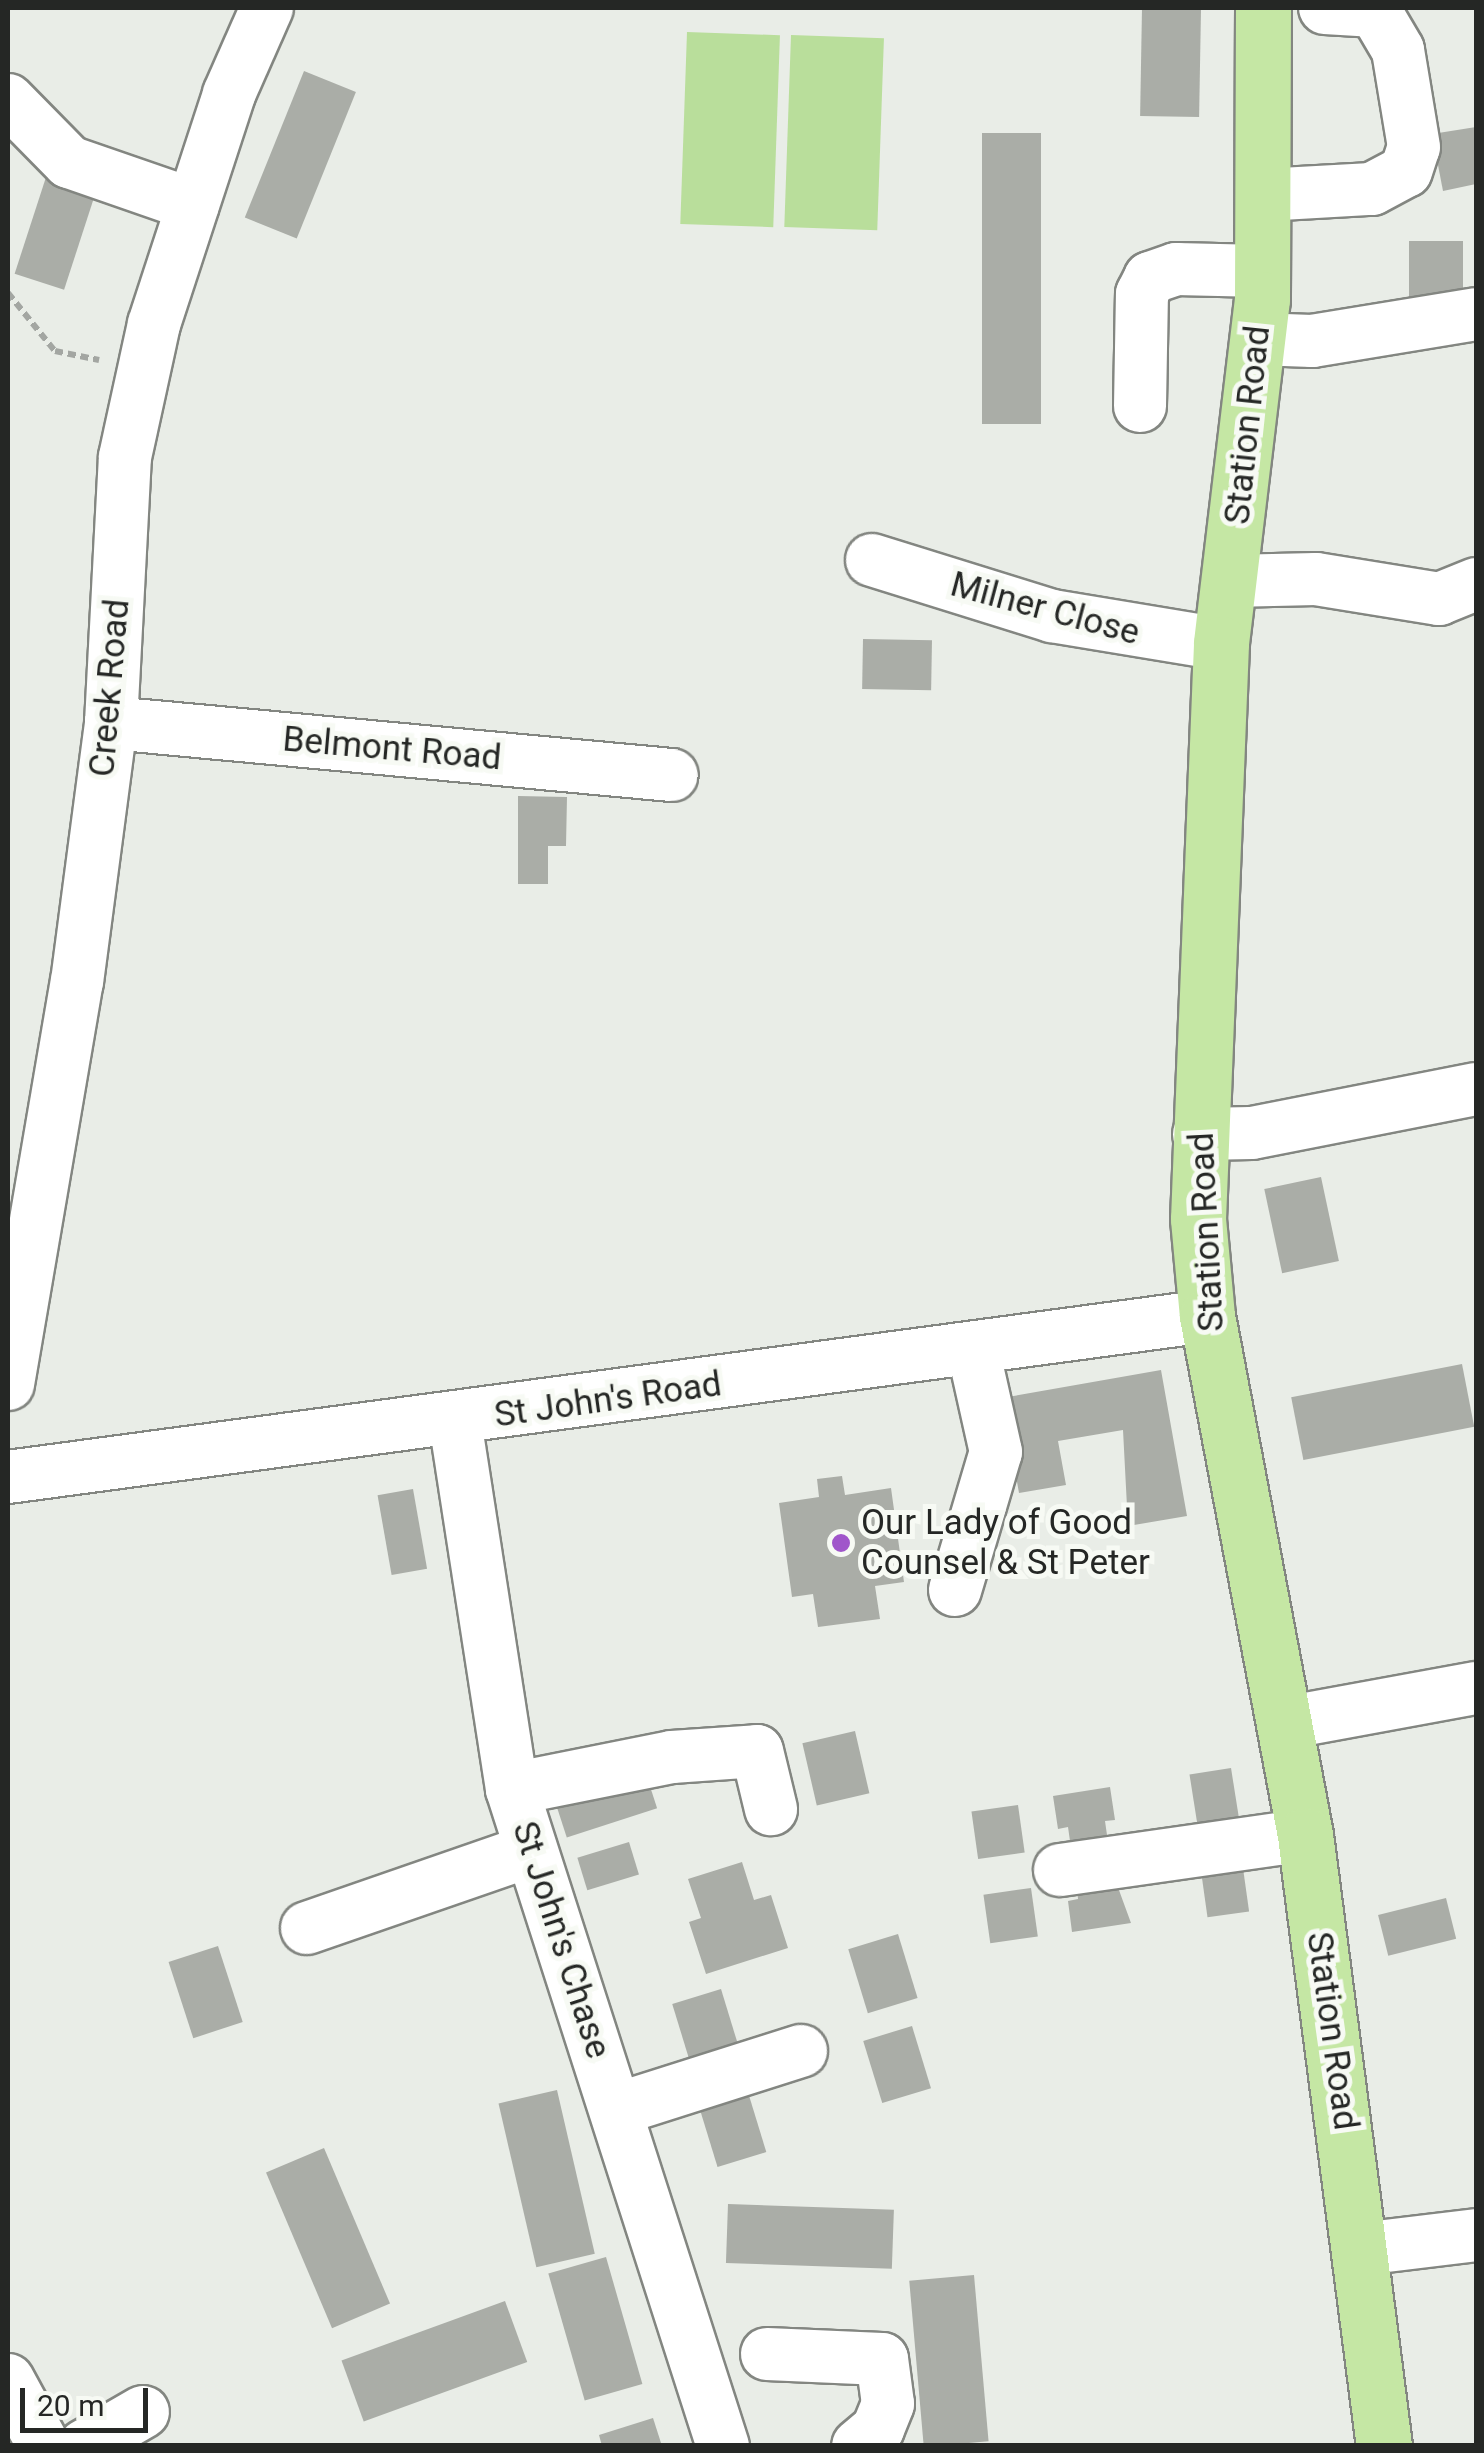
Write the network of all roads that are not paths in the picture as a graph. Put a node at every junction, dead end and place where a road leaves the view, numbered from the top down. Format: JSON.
{"nodes":[{"id":1,"x":268,"y":8,"type":"edge"},
{"id":2,"x":1263,"y":8,"type":"edge"},
{"id":3,"x":1367,"y":9,"type":"edge"},
{"id":4,"x":8,"y":100,"type":"edge"},
{"id":5,"x":1263,"y":195,"type":"junction"},
{"id":6,"x":193,"y":206,"type":"junction"},
{"id":7,"x":1262,"y":271,"type":"junction"},
{"id":8,"x":1476,"y":314,"type":"edge"},
{"id":9,"x":1257,"y":339,"type":"junction"},
{"id":10,"x":1140,"y":406,"type":"dead end"},
{"id":11,"x":872,"y":560,"type":"dead end"},
{"id":12,"x":1230,"y":581,"type":"junction"},
{"id":13,"x":1476,"y":584,"type":"edge"},
{"id":14,"x":1221,"y":644,"type":"junction"},
{"id":15,"x":112,"y":723,"type":"junction"},
{"id":16,"x":672,"y":775,"type":"dead end"},
{"id":17,"x":1476,"y":1088,"type":"edge"},
{"id":18,"x":1199,"y":1134,"type":"junction"},
{"id":19,"x":1207,"y":1316,"type":"junction"},
{"id":20,"x":974,"y":1349,"type":"junction"},
{"id":21,"x":8,"y":1384,"type":"edge"},
{"id":22,"x":454,"y":1421,"type":"junction"},
{"id":23,"x":8,"y":1477,"type":"edge"},
{"id":24,"x":955,"y":1590,"type":"dead end"},
{"id":25,"x":1476,"y":1688,"type":"edge"},
{"id":26,"x":1285,"y":1723,"type":"junction"},
{"id":27,"x":512,"y":1789,"type":"junction"},
{"id":28,"x":771,"y":1808,"type":"dead end"},
{"id":29,"x":1305,"y":1835,"type":"junction"},
{"id":30,"x":529,"y":1851,"type":"junction"},
{"id":31,"x":1060,"y":1870,"type":"dead end"},
{"id":32,"x":307,"y":1928,"type":"dead end"},
{"id":33,"x":801,"y":2050,"type":"dead end"},
{"id":34,"x":618,"y":2109,"type":"junction"},
{"id":35,"x":1476,"y":2235,"type":"edge"},
{"id":36,"x":1361,"y":2249,"type":"junction"},
{"id":37,"x":767,"y":2354,"type":"dead end"},
{"id":38,"x":8,"y":2380,"type":"edge"},
{"id":39,"x":143,"y":2412,"type":"dead end"},
{"id":40,"x":44,"y":2446,"type":"edge"},
{"id":41,"x":84,"y":2446,"type":"edge"},
{"id":42,"x":724,"y":2446,"type":"edge"},
{"id":43,"x":858,"y":2446,"type":"edge"},
{"id":44,"x":1384,"y":2446,"type":"edge"}],
"edges":[{"from":1,"to":6,"type":"street","name":"Creek Road"},
{"from":2,"to":5,"type":"main road","name":"Station Road"},
{"from":3,"to":5,"type":"street"},
{"from":4,"to":6,"type":"street"},
{"from":5,"to":7,"type":"main road","name":"Station Road"},
{"from":6,"to":15,"type":"street","name":"Creek Road"},
{"from":7,"to":9,"type":"main road","name":"Station Road"},
{"from":7,"to":10,"type":"street"},
{"from":8,"to":9,"type":"street"},
{"from":9,"to":12,"type":"main road","name":"Station Road"},
{"from":11,"to":14,"type":"street","name":"Milner Close"},
{"from":12,"to":13,"type":"street"},
{"from":12,"to":14,"type":"main road","name":"Station Road"},
{"from":14,"to":18,"type":"main road","name":"Station Road"},
{"from":15,"to":16,"type":"street","name":"Belmont Road"},
{"from":15,"to":21,"type":"street","name":"Creek Road"},
{"from":17,"to":18,"type":"street"},
{"from":18,"to":19,"type":"main road","name":"Station Road"},
{"from":19,"to":20,"type":"street","name":"St John's Road"},
{"from":19,"to":26,"type":"main road","name":"Station Road"},
{"from":20,"to":22,"type":"street","name":"St John's Road"},
{"from":20,"to":24,"type":"street"},
{"from":22,"to":23,"type":"street","name":"St John's Road"},
{"from":22,"to":27,"type":"street","name":"St John's Chase"},
{"from":25,"to":26,"type":"street"},
{"from":26,"to":29,"type":"main road","name":"Station Road"},
{"from":27,"to":28,"type":"street"},
{"from":27,"to":30,"type":"street","name":"St John's Chase"},
{"from":29,"to":31,"type":"street"},
{"from":29,"to":36,"type":"main road","name":"Station Road"},
{"from":30,"to":32,"type":"street"},
{"from":30,"to":34,"type":"street","name":"St John's Chase"},
{"from":33,"to":34,"type":"street"},
{"from":34,"to":42,"type":"street","name":"St John's Chase"},
{"from":35,"to":36,"type":"street"},
{"from":36,"to":44,"type":"main road","name":"Station Road"},
{"from":37,"to":43,"type":"street"},
{"from":38,"to":40,"type":"street"},
{"from":39,"to":41,"type":"street"}]}
